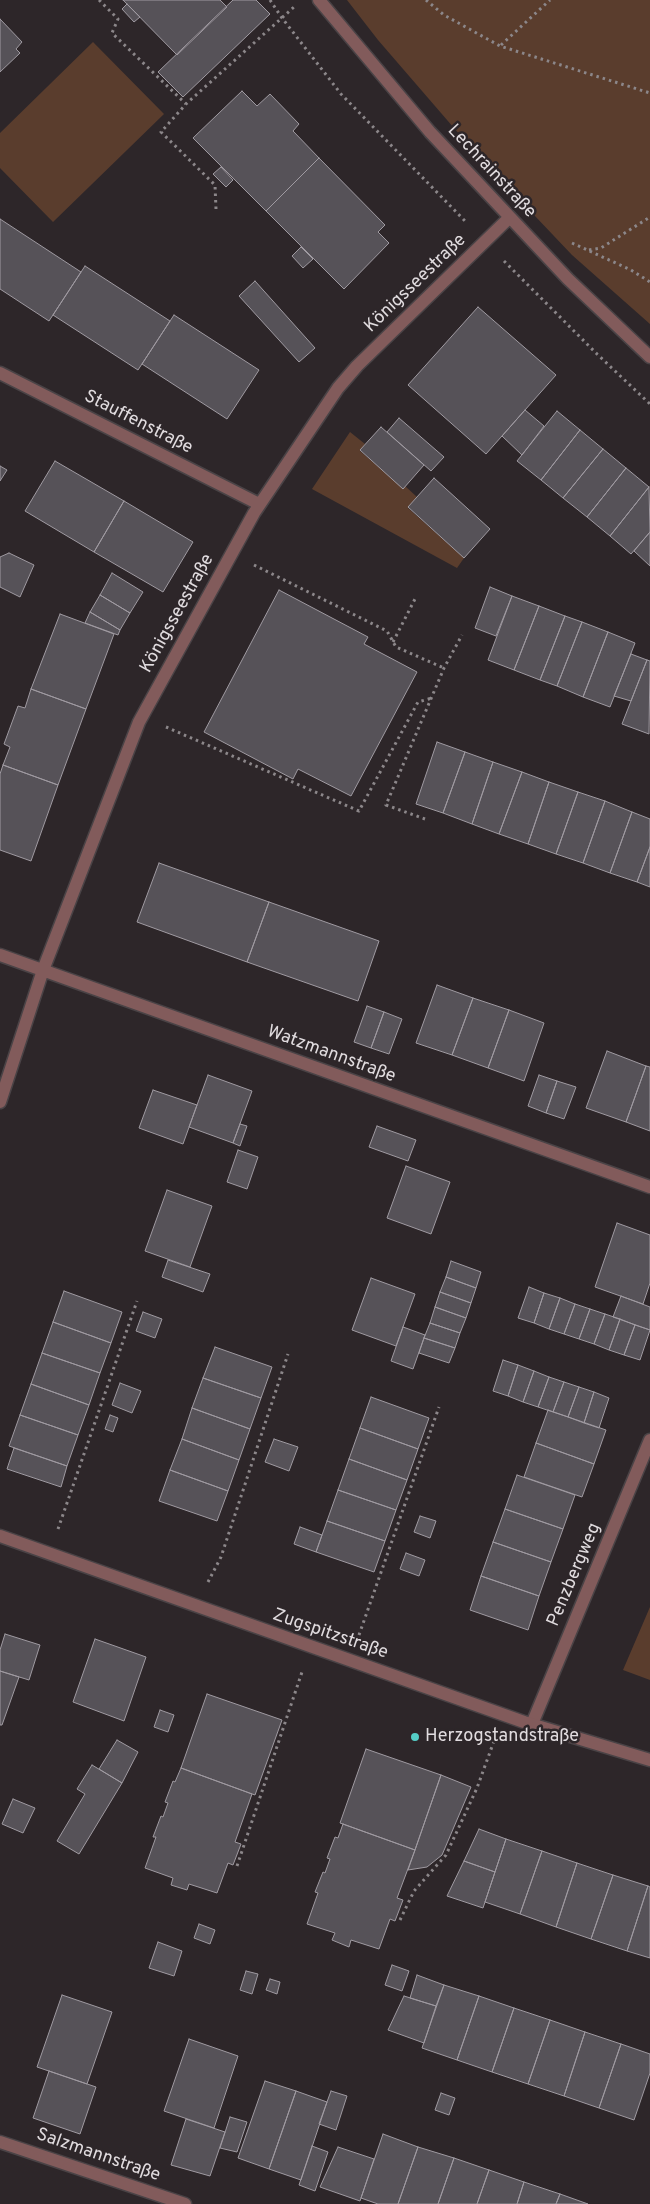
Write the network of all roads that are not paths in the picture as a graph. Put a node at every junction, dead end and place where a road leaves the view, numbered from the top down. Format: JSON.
{"nodes":[{"id":1,"x":319,"y":0,"type":"edge"},
{"id":2,"x":509,"y":218,"type":"junction"},
{"id":3,"x":650,"y":357,"type":"edge"},
{"id":4,"x":0,"y":373,"type":"edge"},
{"id":5,"x":260,"y":504,"type":"junction"},
{"id":6,"x":0,"y":955,"type":"edge"},
{"id":7,"x":43,"y":970,"type":"junction"},
{"id":8,"x":0,"y":1102,"type":"edge"},
{"id":9,"x":650,"y":1187,"type":"edge"},
{"id":10,"x":650,"y":1440,"type":"edge"},
{"id":11,"x":0,"y":1536,"type":"edge"},
{"id":12,"x":532,"y":1724,"type":"junction"},
{"id":13,"x":650,"y":1760,"type":"edge"},
{"id":14,"x":0,"y":2142,"type":"edge"},
{"id":15,"x":186,"y":2204,"type":"edge"}],
"edges":[{"from":1,"to":2,"type":"street","name":"Lechrainstraße"},
{"from":2,"to":3,"type":"street","name":"Lechrainstraße"},
{"from":2,"to":5,"type":"street","name":"Königsseestraße"},
{"from":4,"to":5,"type":"street","name":"Stauffenstraße"},
{"from":5,"to":7,"type":"street","name":"Königsseestraße"},
{"from":6,"to":7,"type":"street","name":"Watzmannstraße"},
{"from":7,"to":8,"type":"street","name":"Königsseestraße"},
{"from":7,"to":9,"type":"street","name":"Watzmannstraße"},
{"from":10,"to":12,"type":"street","name":"Penzbergweg"},
{"from":11,"to":12,"type":"street","name":"Zugspitzstraße"},
{"from":12,"to":13,"type":"street","name":"Zugspitzstraße"},
{"from":14,"to":15,"type":"street","name":"Salzmannstraße"}]}
